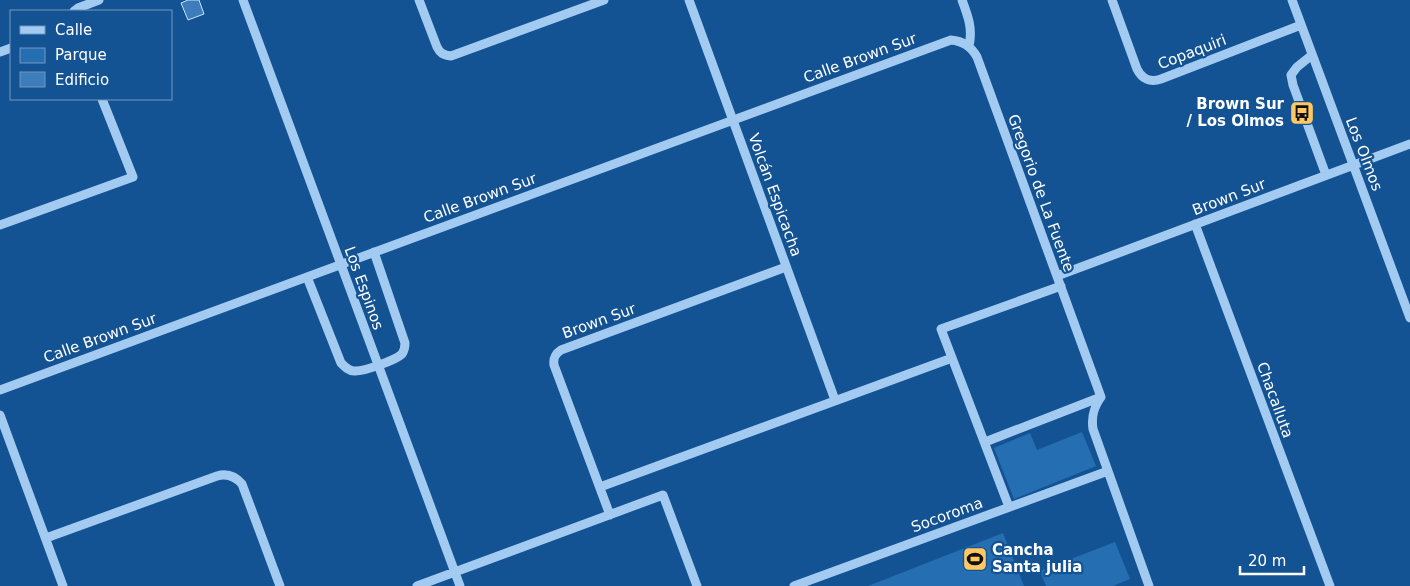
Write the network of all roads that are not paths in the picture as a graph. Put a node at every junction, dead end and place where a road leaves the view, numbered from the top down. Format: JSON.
{"nodes":[{"id":1,"x":99,"y":0,"type":"edge"},
{"id":2,"x":243,"y":0,"type":"edge"},
{"id":3,"x":420,"y":0,"type":"edge"},
{"id":4,"x":604,"y":0,"type":"edge"},
{"id":5,"x":689,"y":0,"type":"edge"},
{"id":6,"x":962,"y":0,"type":"edge"},
{"id":7,"x":1112,"y":0,"type":"edge"},
{"id":8,"x":1292,"y":0,"type":"edge"},
{"id":9,"x":75,"y":10,"type":"edge"},
{"id":10,"x":1301,"y":25,"type":"junction"},
{"id":11,"x":969,"y":46,"type":"junction"},
{"id":12,"x":1312,"y":55,"type":"junction"},
{"id":13,"x":102,"y":100,"type":"edge"},
{"id":14,"x":733,"y":120,"type":"junction"},
{"id":15,"x":1410,"y":144,"type":"edge"},
{"id":16,"x":1353,"y":165,"type":"junction"},
{"id":17,"x":1326,"y":175,"type":"junction"},
{"id":18,"x":1195,"y":224,"type":"junction"},
{"id":19,"x":0,"y":225,"type":"edge"},
{"id":20,"x":374,"y":252,"type":"junction"},
{"id":21,"x":340,"y":264,"type":"junction"},
{"id":22,"x":786,"y":267,"type":"junction"},
{"id":23,"x":1057,"y":276,"type":"junction"},
{"id":24,"x":307,"y":277,"type":"junction"},
{"id":25,"x":1060,"y":286,"type":"junction"},
{"id":26,"x":1410,"y":318,"type":"edge"},
{"id":27,"x":952,"y":358,"type":"junction"},
{"id":28,"x":378,"y":365,"type":"junction"},
{"id":29,"x":0,"y":390,"type":"edge"},
{"id":30,"x":1101,"y":397,"type":"junction"},
{"id":31,"x":835,"y":400,"type":"junction"},
{"id":32,"x":0,"y":416,"type":"edge"},
{"id":33,"x":985,"y":442,"type":"junction"},
{"id":34,"x":1108,"y":470,"type":"junction"},
{"id":35,"x":600,"y":487,"type":"junction"},
{"id":36,"x":1010,"y":507,"type":"junction"},
{"id":37,"x":610,"y":515,"type":"junction"},
{"id":38,"x":46,"y":538,"type":"junction"},
{"id":39,"x":455,"y":572,"type":"junction"},
{"id":40,"x":63,"y":586,"type":"edge"},
{"id":41,"x":280,"y":586,"type":"edge"},
{"id":42,"x":417,"y":586,"type":"edge"},
{"id":43,"x":460,"y":586,"type":"edge"},
{"id":44,"x":697,"y":586,"type":"edge"},
{"id":45,"x":794,"y":586,"type":"edge"},
{"id":46,"x":1150,"y":586,"type":"edge"},
{"id":47,"x":1330,"y":586,"type":"edge"}],
"edges":[{"from":1,"to":9,"type":"street"},
{"from":2,"to":21,"type":"street","name":"Los Espinos"},
{"from":3,"to":4,"type":"street"},
{"from":5,"to":14,"type":"street","name":"Volcán Espicacha"},
{"from":6,"to":11,"type":"street","name":"Gregorio de La Fuente"},
{"from":7,"to":10,"type":"street","name":"Copaquiri"},
{"from":8,"to":10,"type":"street","name":"Los Olmos"},
{"from":10,"to":12,"type":"street","name":"Los Olmos"},
{"from":11,"to":14,"type":"street","name":"Calle Brown Sur"},
{"from":11,"to":23,"type":"street","name":"Gregorio de La Fuente"},
{"from":12,"to":16,"type":"street","name":"Los Olmos"},
{"from":12,"to":17,"type":"street"},
{"from":13,"to":19,"type":"street"},
{"from":14,"to":20,"type":"street","name":"Calle Brown Sur"},
{"from":14,"to":22,"type":"street","name":"Volcán Espicacha"},
{"from":15,"to":16,"type":"street","name":"Brown Sur"},
{"from":16,"to":17,"type":"street","name":"Brown Sur"},
{"from":16,"to":26,"type":"street","name":"Los Olmos"},
{"from":17,"to":18,"type":"street","name":"Brown Sur"},
{"from":18,"to":23,"type":"street","name":"Brown Sur"},
{"from":18,"to":47,"type":"street","name":"Chacalluta"},
{"from":20,"to":21,"type":"street","name":"Calle Brown Sur"},
{"from":20,"to":28,"type":"street"},
{"from":21,"to":24,"type":"street","name":"Calle Brown Sur"},
{"from":21,"to":28,"type":"street","name":"Los Espinos"},
{"from":22,"to":31,"type":"street","name":"Volcán Espicacha"},
{"from":22,"to":35,"type":"street","name":"Brown Sur"},
{"from":23,"to":25,"type":"street","name":"Gregorio de La Fuente"},
{"from":24,"to":28,"type":"street"},
{"from":24,"to":29,"type":"street","name":"Calle Brown Sur"},
{"from":25,"to":27,"type":"street"},
{"from":25,"to":30,"type":"street","name":"Gregorio de La Fuente"},
{"from":27,"to":31,"type":"street"},
{"from":27,"to":33,"type":"street"},
{"from":28,"to":39,"type":"street","name":"Los Espinos"},
{"from":30,"to":33,"type":"street"},
{"from":30,"to":34,"type":"street"},
{"from":31,"to":35,"type":"street"},
{"from":32,"to":38,"type":"street"},
{"from":33,"to":36,"type":"street"},
{"from":34,"to":36,"type":"street","name":"Socoroma"},
{"from":34,"to":46,"type":"street"},
{"from":35,"to":37,"type":"street","name":"Brown Sur"},
{"from":36,"to":45,"type":"street","name":"Socoroma"},
{"from":37,"to":39,"type":"street"},
{"from":37,"to":44,"type":"street"},
{"from":38,"to":40,"type":"street"},
{"from":38,"to":41,"type":"street"},
{"from":39,"to":42,"type":"street"},
{"from":39,"to":43,"type":"street","name":"Los Espinos"}]}
